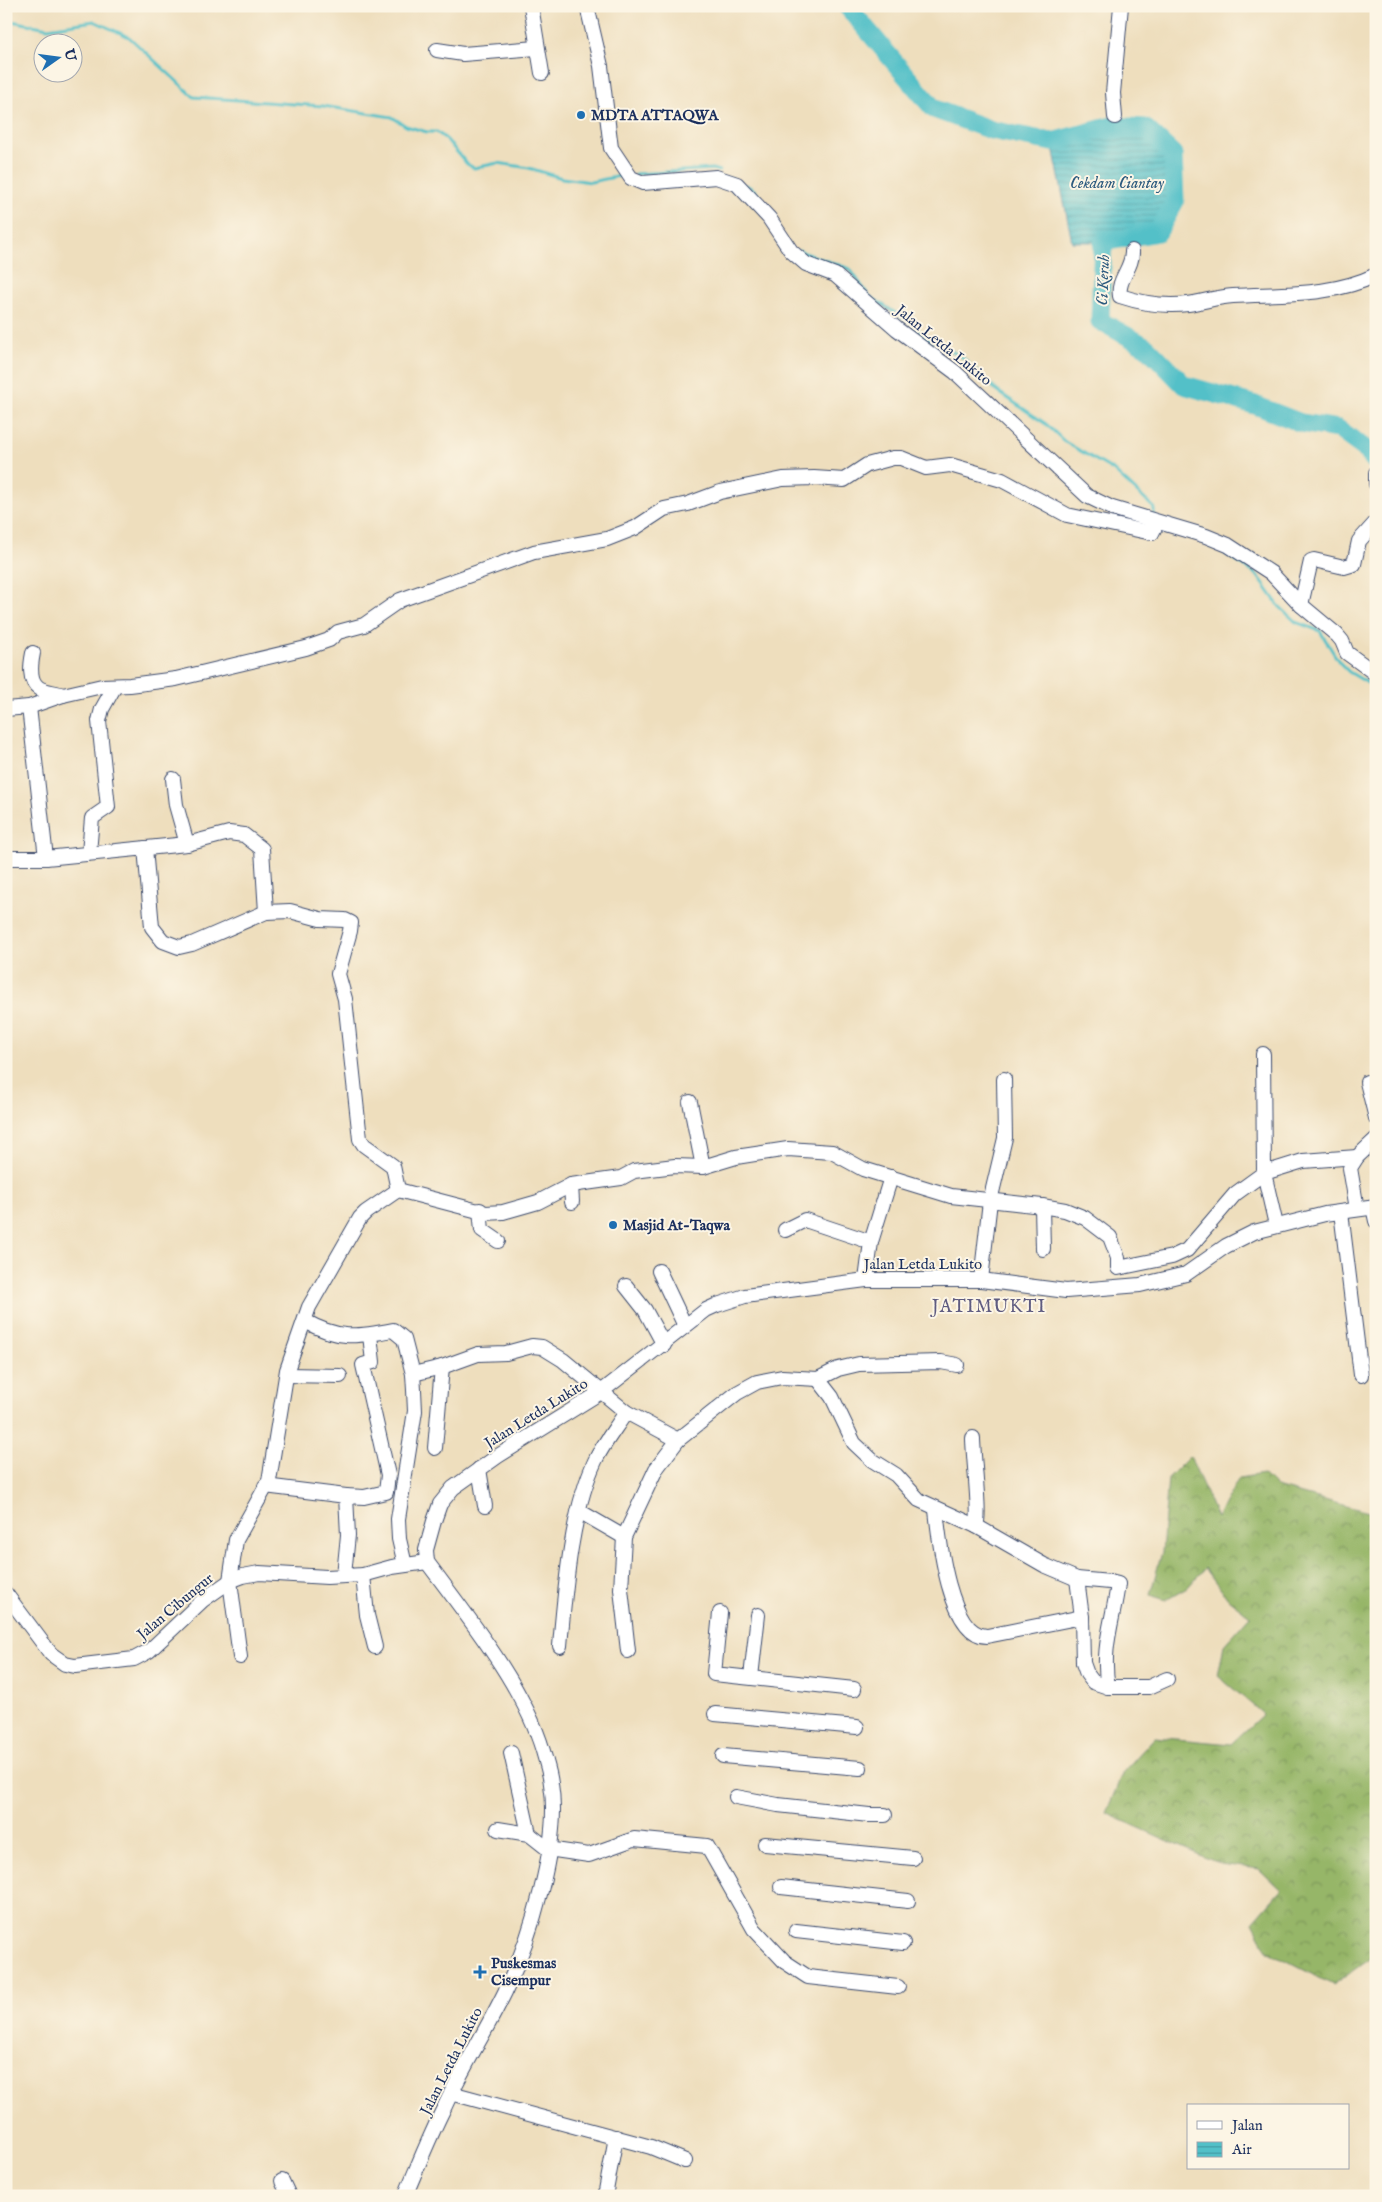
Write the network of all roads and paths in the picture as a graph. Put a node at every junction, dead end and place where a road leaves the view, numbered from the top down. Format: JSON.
{"nodes":[{"id":1,"x":530,"y":6,"type":"edge"},
{"id":2,"x":586,"y":6,"type":"edge"},
{"id":3,"x":1121,"y":6,"type":"edge"},
{"id":4,"x":537,"y":48,"type":"junction"},
{"id":5,"x":437,"y":50,"type":"dead end"},
{"id":6,"x":542,"y":73,"type":"dead end"},
{"id":7,"x":1115,"y":117,"type":"dead end"},
{"id":8,"x":1132,"y":251,"type":"dead end"},
{"id":9,"x":1376,"y":276,"type":"edge"},
{"id":10,"x":1376,"y":522,"type":"edge"},
{"id":11,"x":1154,"y":524,"type":"junction"},
{"id":12,"x":1301,"y":605,"type":"junction"},
{"id":13,"x":33,"y":653,"type":"dead end"},
{"id":14,"x":1376,"y":674,"type":"edge"},
{"id":15,"x":115,"y":686,"type":"junction"},
{"id":16,"x":63,"y":695,"type":"junction"},
{"id":17,"x":29,"y":707,"type":"junction"},
{"id":18,"x":6,"y":709,"type":"edge"},
{"id":19,"x":173,"y":779,"type":"dead end"},
{"id":20,"x":187,"y":844,"type":"junction"},
{"id":21,"x":145,"y":848,"type":"junction"},
{"id":22,"x":89,"y":853,"type":"junction"},
{"id":23,"x":6,"y":858,"type":"edge"},
{"id":24,"x":46,"y":858,"type":"junction"},
{"id":25,"x":266,"y":912,"type":"junction"},
{"id":26,"x":1263,"y":1054,"type":"dead end"},
{"id":27,"x":1004,"y":1079,"type":"dead end"},
{"id":28,"x":1367,"y":1082,"type":"dead end"},
{"id":29,"x":690,"y":1102,"type":"dead end"},
{"id":30,"x":1376,"y":1118,"type":"edge"},
{"id":31,"x":1376,"y":1139,"type":"edge"},
{"id":32,"x":1357,"y":1157,"type":"junction"},
{"id":33,"x":703,"y":1167,"type":"junction"},
{"id":34,"x":1264,"y":1173,"type":"junction"},
{"id":35,"x":891,"y":1177,"type":"junction"},
{"id":36,"x":571,"y":1185,"type":"junction"},
{"id":37,"x":398,"y":1190,"type":"junction"},
{"id":38,"x":990,"y":1201,"type":"junction"},
{"id":39,"x":572,"y":1202,"type":"dead end"},
{"id":40,"x":1042,"y":1206,"type":"junction"},
{"id":41,"x":1357,"y":1209,"type":"junction"},
{"id":42,"x":480,"y":1210,"type":"junction"},
{"id":43,"x":1341,"y":1212,"type":"junction"},
{"id":44,"x":1375,"y":1212,"type":"edge"},
{"id":45,"x":1276,"y":1226,"type":"junction"},
{"id":46,"x":785,"y":1230,"type":"dead end"},
{"id":47,"x":498,"y":1241,"type":"dead end"},
{"id":48,"x":870,"y":1242,"type":"junction"},
{"id":49,"x":1044,"y":1249,"type":"dead end"},
{"id":50,"x":1118,"y":1268,"type":"junction"},
{"id":51,"x":659,"y":1271,"type":"dead end"},
{"id":52,"x":866,"y":1280,"type":"junction"},
{"id":53,"x":981,"y":1280,"type":"junction"},
{"id":54,"x":626,"y":1286,"type":"dead end"},
{"id":55,"x":1122,"y":1286,"type":"junction"},
{"id":56,"x":305,"y":1321,"type":"junction"},
{"id":57,"x":685,"y":1326,"type":"junction"},
{"id":58,"x":370,"y":1335,"type":"junction"},
{"id":59,"x":664,"y":1345,"type":"junction"},
{"id":60,"x":957,"y":1365,"type":"dead end"},
{"id":61,"x":442,"y":1368,"type":"junction"},
{"id":62,"x":413,"y":1374,"type":"junction"},
{"id":63,"x":1362,"y":1375,"type":"dead end"},
{"id":64,"x":287,"y":1376,"type":"junction"},
{"id":65,"x":340,"y":1376,"type":"dead end"},
{"id":66,"x":818,"y":1380,"type":"junction"},
{"id":67,"x":601,"y":1392,"type":"junction"},
{"id":68,"x":626,"y":1412,"type":"junction"},
{"id":69,"x":973,"y":1438,"type":"dead end"},
{"id":70,"x":678,"y":1440,"type":"junction"},
{"id":71,"x":436,"y":1448,"type":"dead end"},
{"id":72,"x":479,"y":1468,"type":"junction"},
{"id":73,"x":265,"y":1486,"type":"junction"},
{"id":74,"x":346,"y":1496,"type":"junction"},
{"id":75,"x":485,"y":1506,"type":"dead end"},
{"id":76,"x":936,"y":1510,"type":"junction"},
{"id":77,"x":579,"y":1511,"type":"junction"},
{"id":78,"x":976,"y":1526,"type":"junction"},
{"id":79,"x":624,"y":1537,"type":"junction"},
{"id":80,"x":427,"y":1562,"type":"junction"},
{"id":81,"x":405,"y":1565,"type":"junction"},
{"id":82,"x":363,"y":1574,"type":"junction"},
{"id":83,"x":344,"y":1575,"type":"junction"},
{"id":84,"x":1077,"y":1579,"type":"junction"},
{"id":85,"x":230,"y":1581,"type":"junction"},
{"id":86,"x":6,"y":1594,"type":"edge"},
{"id":87,"x":720,"y":1613,"type":"dead end"},
{"id":88,"x":758,"y":1615,"type":"dead end"},
{"id":89,"x":1082,"y":1617,"type":"junction"},
{"id":90,"x":560,"y":1646,"type":"dead end"},
{"id":91,"x":375,"y":1647,"type":"dead end"},
{"id":92,"x":628,"y":1651,"type":"dead end"},
{"id":93,"x":240,"y":1657,"type":"dead end"},
{"id":94,"x":751,"y":1677,"type":"junction"},
{"id":95,"x":1167,"y":1679,"type":"dead end"},
{"id":96,"x":1108,"y":1687,"type":"junction"},
{"id":97,"x":854,"y":1689,"type":"dead end"},
{"id":98,"x":715,"y":1714,"type":"dead end"},
{"id":99,"x":857,"y":1727,"type":"dead end"},
{"id":100,"x":511,"y":1753,"type":"dead end"},
{"id":101,"x":723,"y":1756,"type":"dead end"},
{"id":102,"x":860,"y":1768,"type":"dead end"},
{"id":103,"x":736,"y":1797,"type":"dead end"},
{"id":104,"x":758,"y":1800,"type":"junction"},
{"id":105,"x":498,"y":1829,"type":"dead end"},
{"id":106,"x":529,"y":1834,"type":"junction"},
{"id":107,"x":765,"y":1844,"type":"dead end"},
{"id":108,"x":548,"y":1849,"type":"junction"},
{"id":109,"x":913,"y":1858,"type":"dead end"},
{"id":110,"x":781,"y":1887,"type":"dead end"},
{"id":111,"x":908,"y":1901,"type":"dead end"},
{"id":112,"x":796,"y":1931,"type":"dead end"},
{"id":113,"x":903,"y":1942,"type":"dead end"},
{"id":114,"x":898,"y":1987,"type":"dead end"},
{"id":115,"x":452,"y":2093,"type":"junction"},
{"id":116,"x":616,"y":2137,"type":"junction"},
{"id":117,"x":685,"y":2161,"type":"dead end"},
{"id":118,"x":282,"y":2180,"type":"dead end"},
{"id":119,"x":289,"y":2196,"type":"edge"},
{"id":120,"x":405,"y":2196,"type":"edge"},
{"id":121,"x":605,"y":2196,"type":"edge"}],
"edges":[{"from":1,"to":4,"type":"street"},
{"from":2,"to":11,"type":"street","name":"Jalan Letda Lukito"},
{"from":3,"to":7,"type":"street"},
{"from":4,"to":5,"type":"street"},
{"from":4,"to":6,"type":"street"},
{"from":8,"to":9,"type":"street"},
{"from":10,"to":12,"type":"street"},
{"from":11,"to":12,"type":"street","name":"Jalan Letda Lukito"},
{"from":11,"to":15,"type":"street"},
{"from":12,"to":14,"type":"street","name":"Jalan Letda Lukito"},
{"from":13,"to":16,"type":"street"},
{"from":15,"to":16,"type":"street"},
{"from":15,"to":22,"type":"street"},
{"from":16,"to":17,"type":"street"},
{"from":17,"to":18,"type":"street"},
{"from":17,"to":24,"type":"street"},
{"from":19,"to":20,"type":"street"},
{"from":20,"to":21,"type":"street"},
{"from":20,"to":25,"type":"street"},
{"from":21,"to":22,"type":"street"},
{"from":21,"to":25,"type":"street"},
{"from":22,"to":24,"type":"street"},
{"from":23,"to":24,"type":"street"},
{"from":25,"to":37,"type":"street"},
{"from":26,"to":34,"type":"street"},
{"from":27,"to":38,"type":"street"},
{"from":28,"to":30,"type":"street"},
{"from":29,"to":33,"type":"street"},
{"from":31,"to":32,"type":"street"},
{"from":32,"to":34,"type":"street"},
{"from":32,"to":41,"type":"street"},
{"from":33,"to":35,"type":"street"},
{"from":33,"to":36,"type":"street"},
{"from":34,"to":45,"type":"street"},
{"from":34,"to":50,"type":"street"},
{"from":35,"to":38,"type":"street"},
{"from":35,"to":48,"type":"street"},
{"from":36,"to":39,"type":"street"},
{"from":36,"to":42,"type":"street"},
{"from":37,"to":42,"type":"street"},
{"from":37,"to":56,"type":"street"},
{"from":38,"to":40,"type":"street"},
{"from":38,"to":53,"type":"street"},
{"from":40,"to":49,"type":"street"},
{"from":40,"to":50,"type":"street"},
{"from":41,"to":43,"type":"street","name":"Jalan Letda Lukito"},
{"from":41,"to":44,"type":"street","name":"Jalan Letda Lukito"},
{"from":42,"to":47,"type":"street"},
{"from":43,"to":45,"type":"street","name":"Jalan Letda Lukito"},
{"from":43,"to":63,"type":"street"},
{"from":45,"to":55,"type":"street","name":"Jalan Letda Lukito"},
{"from":46,"to":48,"type":"street"},
{"from":48,"to":52,"type":"street"},
{"from":50,"to":55,"type":"street"},
{"from":51,"to":57,"type":"street"},
{"from":52,"to":53,"type":"street","name":"Jalan Letda Lukito"},
{"from":52,"to":57,"type":"street","name":"Jalan Letda Lukito"},
{"from":53,"to":55,"type":"street","name":"Jalan Letda Lukito"},
{"from":54,"to":59,"type":"street"},
{"from":56,"to":58,"type":"street"},
{"from":56,"to":64,"type":"street"},
{"from":57,"to":59,"type":"street","name":"Jalan Letda Lukito"},
{"from":58,"to":62,"type":"street"},
{"from":58,"to":74,"type":"street"},
{"from":59,"to":67,"type":"street","name":"Jalan Letda Lukito"},
{"from":60,"to":66,"type":"street"},
{"from":61,"to":62,"type":"street"},
{"from":61,"to":67,"type":"street"},
{"from":61,"to":71,"type":"street"},
{"from":62,"to":81,"type":"street"},
{"from":64,"to":65,"type":"street"},
{"from":64,"to":73,"type":"street"},
{"from":66,"to":70,"type":"street"},
{"from":66,"to":76,"type":"street"},
{"from":67,"to":68,"type":"street"},
{"from":67,"to":72,"type":"street","name":"Jalan Letda Lukito"},
{"from":68,"to":70,"type":"street"},
{"from":68,"to":77,"type":"street"},
{"from":69,"to":78,"type":"street"},
{"from":70,"to":79,"type":"street"},
{"from":72,"to":75,"type":"street"},
{"from":72,"to":80,"type":"street","name":"Jalan Letda Lukito"},
{"from":73,"to":74,"type":"street"},
{"from":73,"to":85,"type":"street"},
{"from":74,"to":83,"type":"street"},
{"from":76,"to":78,"type":"street"},
{"from":76,"to":89,"type":"street"},
{"from":77,"to":79,"type":"street"},
{"from":77,"to":90,"type":"street"},
{"from":78,"to":84,"type":"street"},
{"from":79,"to":92,"type":"street"},
{"from":80,"to":81,"type":"street","name":"Jalan Cibungur"},
{"from":80,"to":108,"type":"street","name":"Jalan Letda Lukito"},
{"from":81,"to":82,"type":"street","name":"Jalan Cibungur"},
{"from":82,"to":83,"type":"street","name":"Jalan Cibungur"},
{"from":82,"to":91,"type":"street"},
{"from":83,"to":85,"type":"street","name":"Jalan Cibungur"},
{"from":84,"to":89,"type":"street"},
{"from":84,"to":96,"type":"street"},
{"from":85,"to":86,"type":"street","name":"Jalan Cibungur"},
{"from":85,"to":93,"type":"street"},
{"from":87,"to":94,"type":"street"},
{"from":88,"to":94,"type":"street"},
{"from":89,"to":96,"type":"street"},
{"from":94,"to":97,"type":"street"},
{"from":95,"to":96,"type":"street"},
{"from":98,"to":99,"type":"street"},
{"from":100,"to":106,"type":"street"},
{"from":101,"to":102,"type":"street"},
{"from":103,"to":104,"type":"street"},
{"from":104,"to":104,"type":"street"},
{"from":105,"to":106,"type":"street"},
{"from":106,"to":108,"type":"street"},
{"from":107,"to":109,"type":"street"},
{"from":108,"to":114,"type":"street"},
{"from":108,"to":115,"type":"street","name":"Jalan Letda Lukito"},
{"from":110,"to":111,"type":"street"},
{"from":112,"to":113,"type":"street"},
{"from":115,"to":116,"type":"street"},
{"from":115,"to":120,"type":"street","name":"Jalan Letda Lukito"},
{"from":116,"to":117,"type":"street"},
{"from":116,"to":121,"type":"street"},
{"from":118,"to":119,"type":"street"}]}
